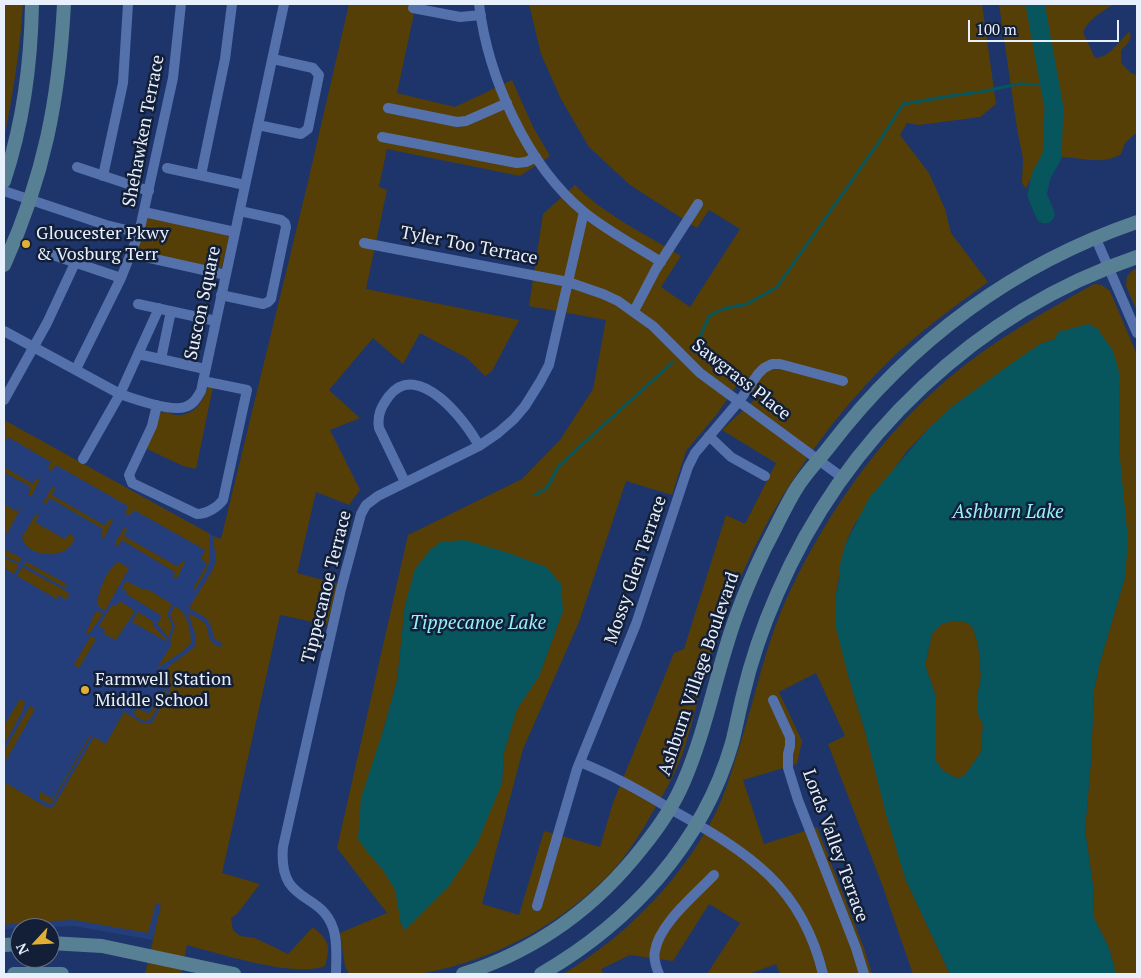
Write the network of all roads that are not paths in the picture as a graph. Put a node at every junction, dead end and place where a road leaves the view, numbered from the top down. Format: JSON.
{"nodes":[{"id":1,"x":32,"y":4,"type":"edge"},
{"id":2,"x":64,"y":4,"type":"edge"},
{"id":3,"x":128,"y":4,"type":"edge"},
{"id":4,"x":182,"y":4,"type":"edge"},
{"id":5,"x":232,"y":4,"type":"edge"},
{"id":6,"x":284,"y":4,"type":"edge"},
{"id":7,"x":479,"y":4,"type":"edge"},
{"id":8,"x":413,"y":8,"type":"dead end"},
{"id":9,"x":481,"y":15,"type":"junction"},
{"id":10,"x":272,"y":59,"type":"junction"},
{"id":11,"x":507,"y":103,"type":"junction"},
{"id":12,"x":388,"y":108,"type":"dead end"},
{"id":13,"x":258,"y":125,"type":"junction"},
{"id":14,"x":382,"y":138,"type":"dead end"},
{"id":15,"x":536,"y":158,"type":"junction"},
{"id":16,"x":77,"y":167,"type":"dead end"},
{"id":17,"x":167,"y":168,"type":"dead end"},
{"id":18,"x":201,"y":175,"type":"junction"},
{"id":19,"x":104,"y":176,"type":"junction"},
{"id":20,"x":4,"y":181,"type":"edge"},
{"id":21,"x":245,"y":185,"type":"junction"},
{"id":22,"x":4,"y":191,"type":"edge"},
{"id":23,"x":149,"y":191,"type":"junction"},
{"id":24,"x":31,"y":200,"type":"junction"},
{"id":25,"x":698,"y":204,"type":"dead end"},
{"id":26,"x":240,"y":211,"type":"junction"},
{"id":27,"x":144,"y":212,"type":"junction"},
{"id":28,"x":584,"y":212,"type":"junction"},
{"id":29,"x":1137,"y":222,"type":"edge"},
{"id":30,"x":235,"y":232,"type":"junction"},
{"id":31,"x":139,"y":233,"type":"junction"},
{"id":32,"x":1096,"y":238,"type":"junction"},
{"id":33,"x":364,"y":243,"type":"dead end"},
{"id":34,"x":47,"y":253,"type":"dead end"},
{"id":35,"x":132,"y":254,"type":"junction"},
{"id":36,"x":1137,"y":257,"type":"edge"},
{"id":37,"x":661,"y":262,"type":"junction"},
{"id":38,"x":75,"y":263,"type":"junction"},
{"id":39,"x":4,"y":265,"type":"edge"},
{"id":40,"x":1109,"y":266,"type":"junction"},
{"id":41,"x":226,"y":275,"type":"junction"},
{"id":42,"x":121,"y":278,"type":"junction"},
{"id":43,"x":568,"y":282,"type":"junction"},
{"id":44,"x":221,"y":295,"type":"junction"},
{"id":45,"x":138,"y":304,"type":"dead end"},
{"id":46,"x":159,"y":308,"type":"junction"},
{"id":47,"x":171,"y":311,"type":"junction"},
{"id":48,"x":634,"y":311,"type":"junction"},
{"id":49,"x":216,"y":321,"type":"junction"},
{"id":50,"x":4,"y":331,"type":"edge"},
{"id":51,"x":1137,"y":334,"type":"edge"},
{"id":52,"x":33,"y":348,"type":"junction"},
{"id":53,"x":138,"y":354,"type":"junction"},
{"id":54,"x":161,"y":359,"type":"junction"},
{"id":55,"x":205,"y":369,"type":"junction"},
{"id":56,"x":76,"y":370,"type":"junction"},
{"id":57,"x":203,"y":381,"type":"junction"},
{"id":58,"x":843,"y":382,"type":"dead end"},
{"id":59,"x":120,"y":394,"type":"junction"},
{"id":60,"x":4,"y":400,"type":"edge"},
{"id":61,"x":740,"y":400,"type":"junction"},
{"id":62,"x":157,"y":405,"type":"junction"},
{"id":63,"x":709,"y":436,"type":"junction"},
{"id":64,"x":479,"y":446,"type":"junction"},
{"id":65,"x":83,"y":459,"type":"dead end"},
{"id":66,"x":818,"y":461,"type":"junction"},
{"id":67,"x":765,"y":476,"type":"dead end"},
{"id":68,"x":843,"y":478,"type":"junction"},
{"id":69,"x":405,"y":482,"type":"junction"},
{"id":70,"x":773,"y":700,"type":"dead end"},
{"id":71,"x":580,"y":762,"type":"junction"},
{"id":72,"x":670,"y":809,"type":"junction"},
{"id":73,"x":697,"y":824,"type":"junction"},
{"id":74,"x":714,"y":875,"type":"dead end"},
{"id":75,"x":537,"y":906,"type":"dead end"},
{"id":76,"x":60,"y":944,"type":"edge"},
{"id":77,"x":14,"y":974,"type":"edge"},
{"id":78,"x":62,"y":974,"type":"edge"},
{"id":79,"x":234,"y":974,"type":"edge"},
{"id":80,"x":336,"y":974,"type":"edge"},
{"id":81,"x":463,"y":974,"type":"edge"},
{"id":82,"x":541,"y":974,"type":"edge"},
{"id":83,"x":659,"y":974,"type":"edge"},
{"id":84,"x":823,"y":974,"type":"edge"},
{"id":85,"x":864,"y":974,"type":"edge"}],
"edges":[{"from":1,"to":20,"type":"main road"},
{"from":2,"to":24,"type":"main road"},
{"from":3,"to":19,"type":"street"},
{"from":4,"to":23,"type":"street","name":"Shehawken Terrace"},
{"from":5,"to":18,"type":"street"},
{"from":6,"to":10,"type":"street","name":"Suscon Square"},
{"from":7,"to":9,"type":"street"},
{"from":8,"to":9,"type":"street"},
{"from":9,"to":11,"type":"street"},
{"from":10,"to":13,"type":"street","name":"Suscon Square"},
{"from":10,"to":13,"type":"street"},
{"from":11,"to":12,"type":"street"},
{"from":11,"to":15,"type":"street"},
{"from":13,"to":21,"type":"street","name":"Suscon Square"},
{"from":14,"to":15,"type":"street"},
{"from":15,"to":28,"type":"street"},
{"from":16,"to":19,"type":"street"},
{"from":17,"to":18,"type":"street"},
{"from":18,"to":21,"type":"street"},
{"from":19,"to":23,"type":"street"},
{"from":21,"to":26,"type":"street","name":"Suscon Square"},
{"from":22,"to":24,"type":"street"},
{"from":23,"to":27,"type":"street","name":"Shehawken Terrace"},
{"from":24,"to":31,"type":"street"},
{"from":24,"to":39,"type":"main road"},
{"from":25,"to":37,"type":"street"},
{"from":26,"to":30,"type":"street","name":"Suscon Square"},
{"from":26,"to":44,"type":"street"},
{"from":27,"to":30,"type":"street"},
{"from":27,"to":31,"type":"street","name":"Shehawken Terrace"},
{"from":28,"to":37,"type":"street"},
{"from":28,"to":43,"type":"street","name":"Tippecanoe Terrace"},
{"from":29,"to":32,"type":"main road","name":"Ashburn Village Boulevard"},
{"from":30,"to":41,"type":"street","name":"Suscon Square"},
{"from":31,"to":35,"type":"street","name":"Shehawken Terrace"},
{"from":32,"to":40,"type":"street"},
{"from":32,"to":66,"type":"main road","name":"Ashburn Village Boulevard"},
{"from":33,"to":43,"type":"street","name":"Tyler Too Terrace"},
{"from":34,"to":38,"type":"street"},
{"from":35,"to":41,"type":"street"},
{"from":35,"to":42,"type":"street","name":"Shehawken Terrace"},
{"from":36,"to":40,"type":"main road"},
{"from":37,"to":48,"type":"street"},
{"from":38,"to":42,"type":"street"},
{"from":38,"to":52,"type":"street"},
{"from":40,"to":51,"type":"street"},
{"from":40,"to":68,"type":"main road"},
{"from":41,"to":44,"type":"street","name":"Suscon Square"},
{"from":42,"to":56,"type":"street","name":"Shehawken Terrace"},
{"from":43,"to":48,"type":"street","name":"Sawgrass Place"},
{"from":43,"to":64,"type":"street","name":"Tippecanoe Terrace"},
{"from":44,"to":49,"type":"street","name":"Suscon Square"},
{"from":45,"to":46,"type":"street"},
{"from":46,"to":47,"type":"street"},
{"from":46,"to":53,"type":"street"},
{"from":47,"to":49,"type":"street"},
{"from":47,"to":54,"type":"street"},
{"from":48,"to":61,"type":"street","name":"Sawgrass Place"},
{"from":49,"to":55,"type":"street","name":"Suscon Square"},
{"from":50,"to":52,"type":"street","name":"Suscon Square"},
{"from":52,"to":56,"type":"street","name":"Suscon Square"},
{"from":52,"to":60,"type":"street"},
{"from":53,"to":54,"type":"street"},
{"from":53,"to":59,"type":"street"},
{"from":54,"to":55,"type":"street"},
{"from":55,"to":57,"type":"street","name":"Suscon Square"},
{"from":56,"to":59,"type":"street","name":"Suscon Square"},
{"from":57,"to":62,"type":"street","name":"Suscon Square"},
{"from":57,"to":62,"type":"street"},
{"from":58,"to":61,"type":"street","name":"Mossy Glen Terrace"},
{"from":59,"to":62,"type":"street","name":"Suscon Square"},
{"from":59,"to":65,"type":"street"},
{"from":61,"to":63,"type":"street","name":"Mossy Glen Terrace"},
{"from":61,"to":66,"type":"street","name":"Sawgrass Place"},
{"from":63,"to":67,"type":"street"},
{"from":63,"to":71,"type":"street","name":"Mossy Glen Terrace"},
{"from":64,"to":69,"type":"street","name":"Tippecanoe Terrace"},
{"from":64,"to":69,"type":"street"},
{"from":66,"to":68,"type":"street","name":"Sawgrass Place"},
{"from":66,"to":72,"type":"main road","name":"Ashburn Village Boulevard"},
{"from":68,"to":73,"type":"main road"},
{"from":69,"to":80,"type":"street","name":"Tippecanoe Terrace"},
{"from":70,"to":85,"type":"street","name":"Lords Valley Terrace"},
{"from":71,"to":72,"type":"street"},
{"from":71,"to":75,"type":"street","name":"Mossy Glen Terrace"},
{"from":72,"to":73,"type":"street"},
{"from":72,"to":81,"type":"main road","name":"Ashburn Village Boulevard"},
{"from":73,"to":82,"type":"main road"},
{"from":73,"to":84,"type":"street"},
{"from":74,"to":83,"type":"street"},
{"from":76,"to":79,"type":"main road"},
{"from":77,"to":78,"type":"main road"}]}
